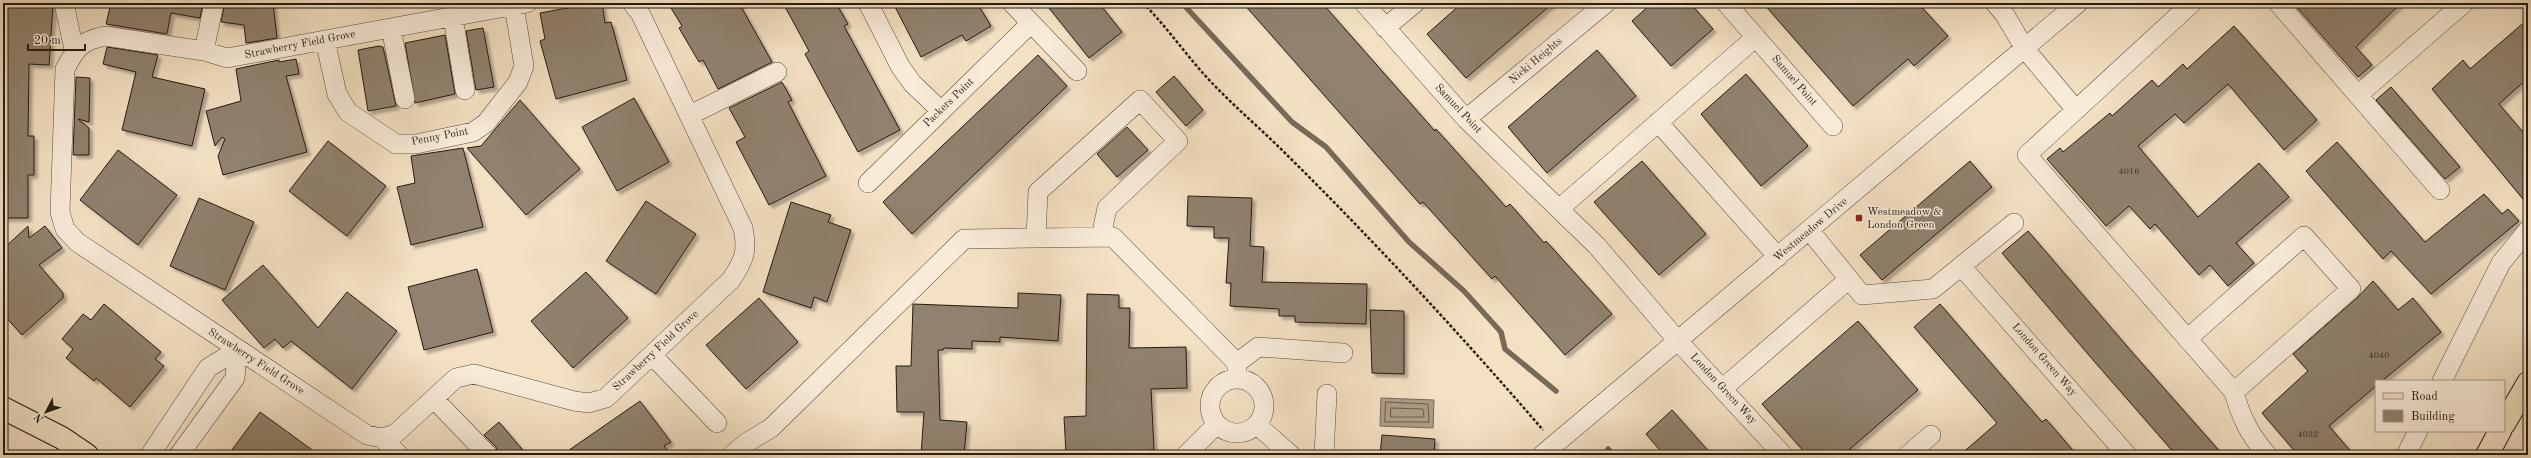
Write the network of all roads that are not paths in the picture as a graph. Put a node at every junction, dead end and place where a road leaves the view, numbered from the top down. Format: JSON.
{"nodes":[{"id":1,"x":64,"y":3,"type":"edge"},
{"id":2,"x":214,"y":3,"type":"edge"},
{"id":3,"x":632,"y":3,"type":"edge"},
{"id":4,"x":868,"y":3,"type":"edge"},
{"id":5,"x":1012,"y":3,"type":"edge"},
{"id":6,"x":1364,"y":3,"type":"edge"},
{"id":7,"x":1416,"y":3,"type":"edge"},
{"id":8,"x":1606,"y":3,"type":"edge"},
{"id":9,"x":1726,"y":3,"type":"edge"},
{"id":10,"x":1995,"y":3,"type":"edge"},
{"id":11,"x":2078,"y":3,"type":"edge"},
{"id":12,"x":2192,"y":3,"type":"edge"},
{"id":13,"x":2278,"y":3,"type":"edge"},
{"id":14,"x":2464,"y":3,"type":"edge"},
{"id":15,"x":520,"y":4,"type":"edge"},
{"id":16,"x":454,"y":18,"type":"junction"},
{"id":17,"x":1030,"y":24,"type":"junction"},
{"id":18,"x":391,"y":28,"type":"junction"},
{"id":19,"x":1385,"y":28,"type":"junction"},
{"id":20,"x":1756,"y":37,"type":"junction"},
{"id":21,"x":325,"y":40,"type":"junction"},
{"id":22,"x":2025,"y":49,"type":"junction"},
{"id":23,"x":74,"y":50,"type":"junction"},
{"id":24,"x":204,"y":51,"type":"junction"},
{"id":25,"x":1077,"y":71,"type":"dead end"},
{"id":26,"x":776,"y":72,"type":"dead end"},
{"id":27,"x":465,"y":90,"type":"dead end"},
{"id":28,"x":2358,"y":95,"type":"junction"},
{"id":29,"x":405,"y":99,"type":"dead end"},
{"id":30,"x":2076,"y":110,"type":"junction"},
{"id":31,"x":942,"y":111,"type":"junction"},
{"id":32,"x":690,"y":115,"type":"junction"},
{"id":33,"x":1466,"y":119,"type":"junction"},
{"id":34,"x":1658,"y":122,"type":"junction"},
{"id":35,"x":1833,"y":126,"type":"dead end"},
{"id":36,"x":868,"y":183,"type":"dead end"},
{"id":37,"x":2440,"y":190,"type":"dead end"},
{"id":38,"x":1559,"y":209,"type":"junction"},
{"id":39,"x":2014,"y":223,"type":"dead end"},
{"id":40,"x":2528,"y":230,"type":"edge"},
{"id":41,"x":1810,"y":231,"type":"junction"},
{"id":42,"x":1101,"y":237,"type":"junction"},
{"id":43,"x":1036,"y":238,"type":"junction"},
{"id":44,"x":1778,"y":258,"type":"junction"},
{"id":45,"x":1961,"y":266,"type":"junction"},
{"id":46,"x":1850,"y":279,"type":"junction"},
{"id":47,"x":1640,"y":297,"type":"joint"},
{"id":48,"x":2186,"y":339,"type":"junction"},
{"id":49,"x":1678,"y":341,"type":"junction"},
{"id":50,"x":237,"y":350,"type":"junction"},
{"id":51,"x":1343,"y":353,"type":"dead end"},
{"id":52,"x":652,"y":355,"type":"junction"},
{"id":53,"x":1237,"y":371,"type":"junction"},
{"id":54,"x":2442,"y":380,"type":"edge"},
{"id":55,"x":2528,"y":383,"type":"edge"},
{"id":56,"x":1722,"y":389,"type":"junction"},
{"id":57,"x":2234,"y":392,"type":"junction"},
{"id":58,"x":1327,"y":394,"type":"dead end"},
{"id":59,"x":434,"y":399,"type":"junction"},
{"id":60,"x":3,"y":408,"type":"edge"},
{"id":61,"x":176,"y":415,"type":"junction"},
{"id":62,"x":2505,"y":422,"type":"edge"},
{"id":63,"x":717,"y":423,"type":"dead end"},
{"id":64,"x":1217,"y":424,"type":"junction"},
{"id":65,"x":1257,"y":425,"type":"junction"},
{"id":66,"x":198,"y":429,"type":"junction"},
{"id":67,"x":2418,"y":432,"type":"edge"},
{"id":68,"x":2499,"y":432,"type":"edge"},
{"id":69,"x":1932,"y":434,"type":"dead end"},
{"id":70,"x":382,"y":438,"type":"junction"},
{"id":71,"x":1548,"y":450,"type":"edge"},
{"id":72,"x":87,"y":455,"type":"edge"},
{"id":73,"x":150,"y":455,"type":"edge"},
{"id":74,"x":179,"y":455,"type":"edge"},
{"id":75,"x":399,"y":455,"type":"edge"},
{"id":76,"x":488,"y":455,"type":"edge"},
{"id":77,"x":732,"y":455,"type":"edge"},
{"id":78,"x":1186,"y":455,"type":"edge"},
{"id":79,"x":1291,"y":455,"type":"edge"},
{"id":80,"x":1324,"y":455,"type":"edge"},
{"id":81,"x":1783,"y":455,"type":"edge"},
{"id":82,"x":1908,"y":455,"type":"edge"},
{"id":83,"x":2127,"y":455,"type":"edge"},
{"id":84,"x":2267,"y":455,"type":"edge"},
{"id":85,"x":2406,"y":455,"type":"edge"},
{"id":86,"x":2487,"y":455,"type":"edge"}],
"edges":[{"from":1,"to":23,"type":"street"},
{"from":2,"to":24,"type":"street"},
{"from":3,"to":32,"type":"street","name":"Strawberry Field Grove"},
{"from":4,"to":31,"type":"street"},
{"from":5,"to":17,"type":"street"},
{"from":6,"to":19,"type":"street","name":"Samuel Point"},
{"from":7,"to":19,"type":"street"},
{"from":8,"to":33,"type":"street","name":"Nicki Heights"},
{"from":9,"to":20,"type":"street","name":"Samuel Point"},
{"from":10,"to":22,"type":"street"},
{"from":11,"to":22,"type":"street","name":"Westmeadow Drive"},
{"from":12,"to":30,"type":"street"},
{"from":13,"to":28,"type":"street"},
{"from":14,"to":28,"type":"street"},
{"from":15,"to":16,"type":"street","name":"Strawberry Field Grove"},
{"from":15,"to":21,"type":"street","name":"Penny Point"},
{"from":16,"to":18,"type":"street","name":"Strawberry Field Grove"},
{"from":16,"to":27,"type":"street"},
{"from":17,"to":25,"type":"street"},
{"from":17,"to":31,"type":"street","name":"Packers Point"},
{"from":18,"to":21,"type":"street","name":"Strawberry Field Grove"},
{"from":18,"to":29,"type":"street"},
{"from":19,"to":33,"type":"street","name":"Samuel Point"},
{"from":20,"to":34,"type":"street"},
{"from":20,"to":35,"type":"street","name":"Samuel Point"},
{"from":21,"to":24,"type":"street","name":"Strawberry Field Grove"},
{"from":22,"to":30,"type":"street"},
{"from":22,"to":41,"type":"street","name":"Westmeadow Drive"},
{"from":23,"to":24,"type":"street","name":"Strawberry Field Grove"},
{"from":23,"to":50,"type":"street","name":"Strawberry Field Grove"},
{"from":26,"to":32,"type":"street"},
{"from":28,"to":37,"type":"street"},
{"from":30,"to":48,"type":"street"},
{"from":31,"to":36,"type":"street","name":"Packers Point"},
{"from":32,"to":52,"type":"street","name":"Strawberry Field Grove"},
{"from":33,"to":38,"type":"street","name":"Samuel Point"},
{"from":34,"to":38,"type":"street"},
{"from":34,"to":44,"type":"street"},
{"from":38,"to":47,"type":"street","name":"Samuel Point"},
{"from":39,"to":45,"type":"street"},
{"from":40,"to":54,"type":"street"},
{"from":41,"to":44,"type":"street","name":"Westmeadow Drive"},
{"from":41,"to":46,"type":"street"},
{"from":42,"to":43,"type":"street"},
{"from":42,"to":43,"type":"street"},
{"from":42,"to":53,"type":"street"},
{"from":43,"to":77,"type":"street"},
{"from":44,"to":49,"type":"street","name":"Westmeadow Drive"},
{"from":45,"to":46,"type":"street"},
{"from":45,"to":83,"type":"street","name":"London Green Way"},
{"from":46,"to":56,"type":"street"},
{"from":47,"to":49,"type":"street","name":"London Green Way"},
{"from":48,"to":57,"type":"street"},
{"from":48,"to":57,"type":"street"},
{"from":49,"to":56,"type":"street","name":"London Green Way"},
{"from":49,"to":71,"type":"street","name":"Westmeadow Drive"},
{"from":50,"to":61,"type":"street"},
{"from":50,"to":66,"type":"street"},
{"from":50,"to":70,"type":"street","name":"Strawberry Field Grove"},
{"from":51,"to":53,"type":"street"},
{"from":52,"to":59,"type":"street","name":"Strawberry Field Grove"},
{"from":52,"to":63,"type":"street"},
{"from":53,"to":64,"type":"street"},
{"from":53,"to":65,"type":"street"},
{"from":55,"to":62,"type":"main road"},
{"from":56,"to":81,"type":"street","name":"London Green Way"},
{"from":57,"to":84,"type":"street"},
{"from":58,"to":80,"type":"street"},
{"from":59,"to":70,"type":"street","name":"Strawberry Field Grove"},
{"from":59,"to":76,"type":"street"},
{"from":60,"to":72,"type":"main road"},
{"from":61,"to":66,"type":"street"},
{"from":61,"to":73,"type":"street"},
{"from":64,"to":65,"type":"street"},
{"from":64,"to":78,"type":"street"},
{"from":65,"to":79,"type":"street"},
{"from":66,"to":74,"type":"street"},
{"from":67,"to":85,"type":"street"},
{"from":68,"to":86,"type":"main road"},
{"from":69,"to":82,"type":"street"},
{"from":70,"to":75,"type":"street"}]}
